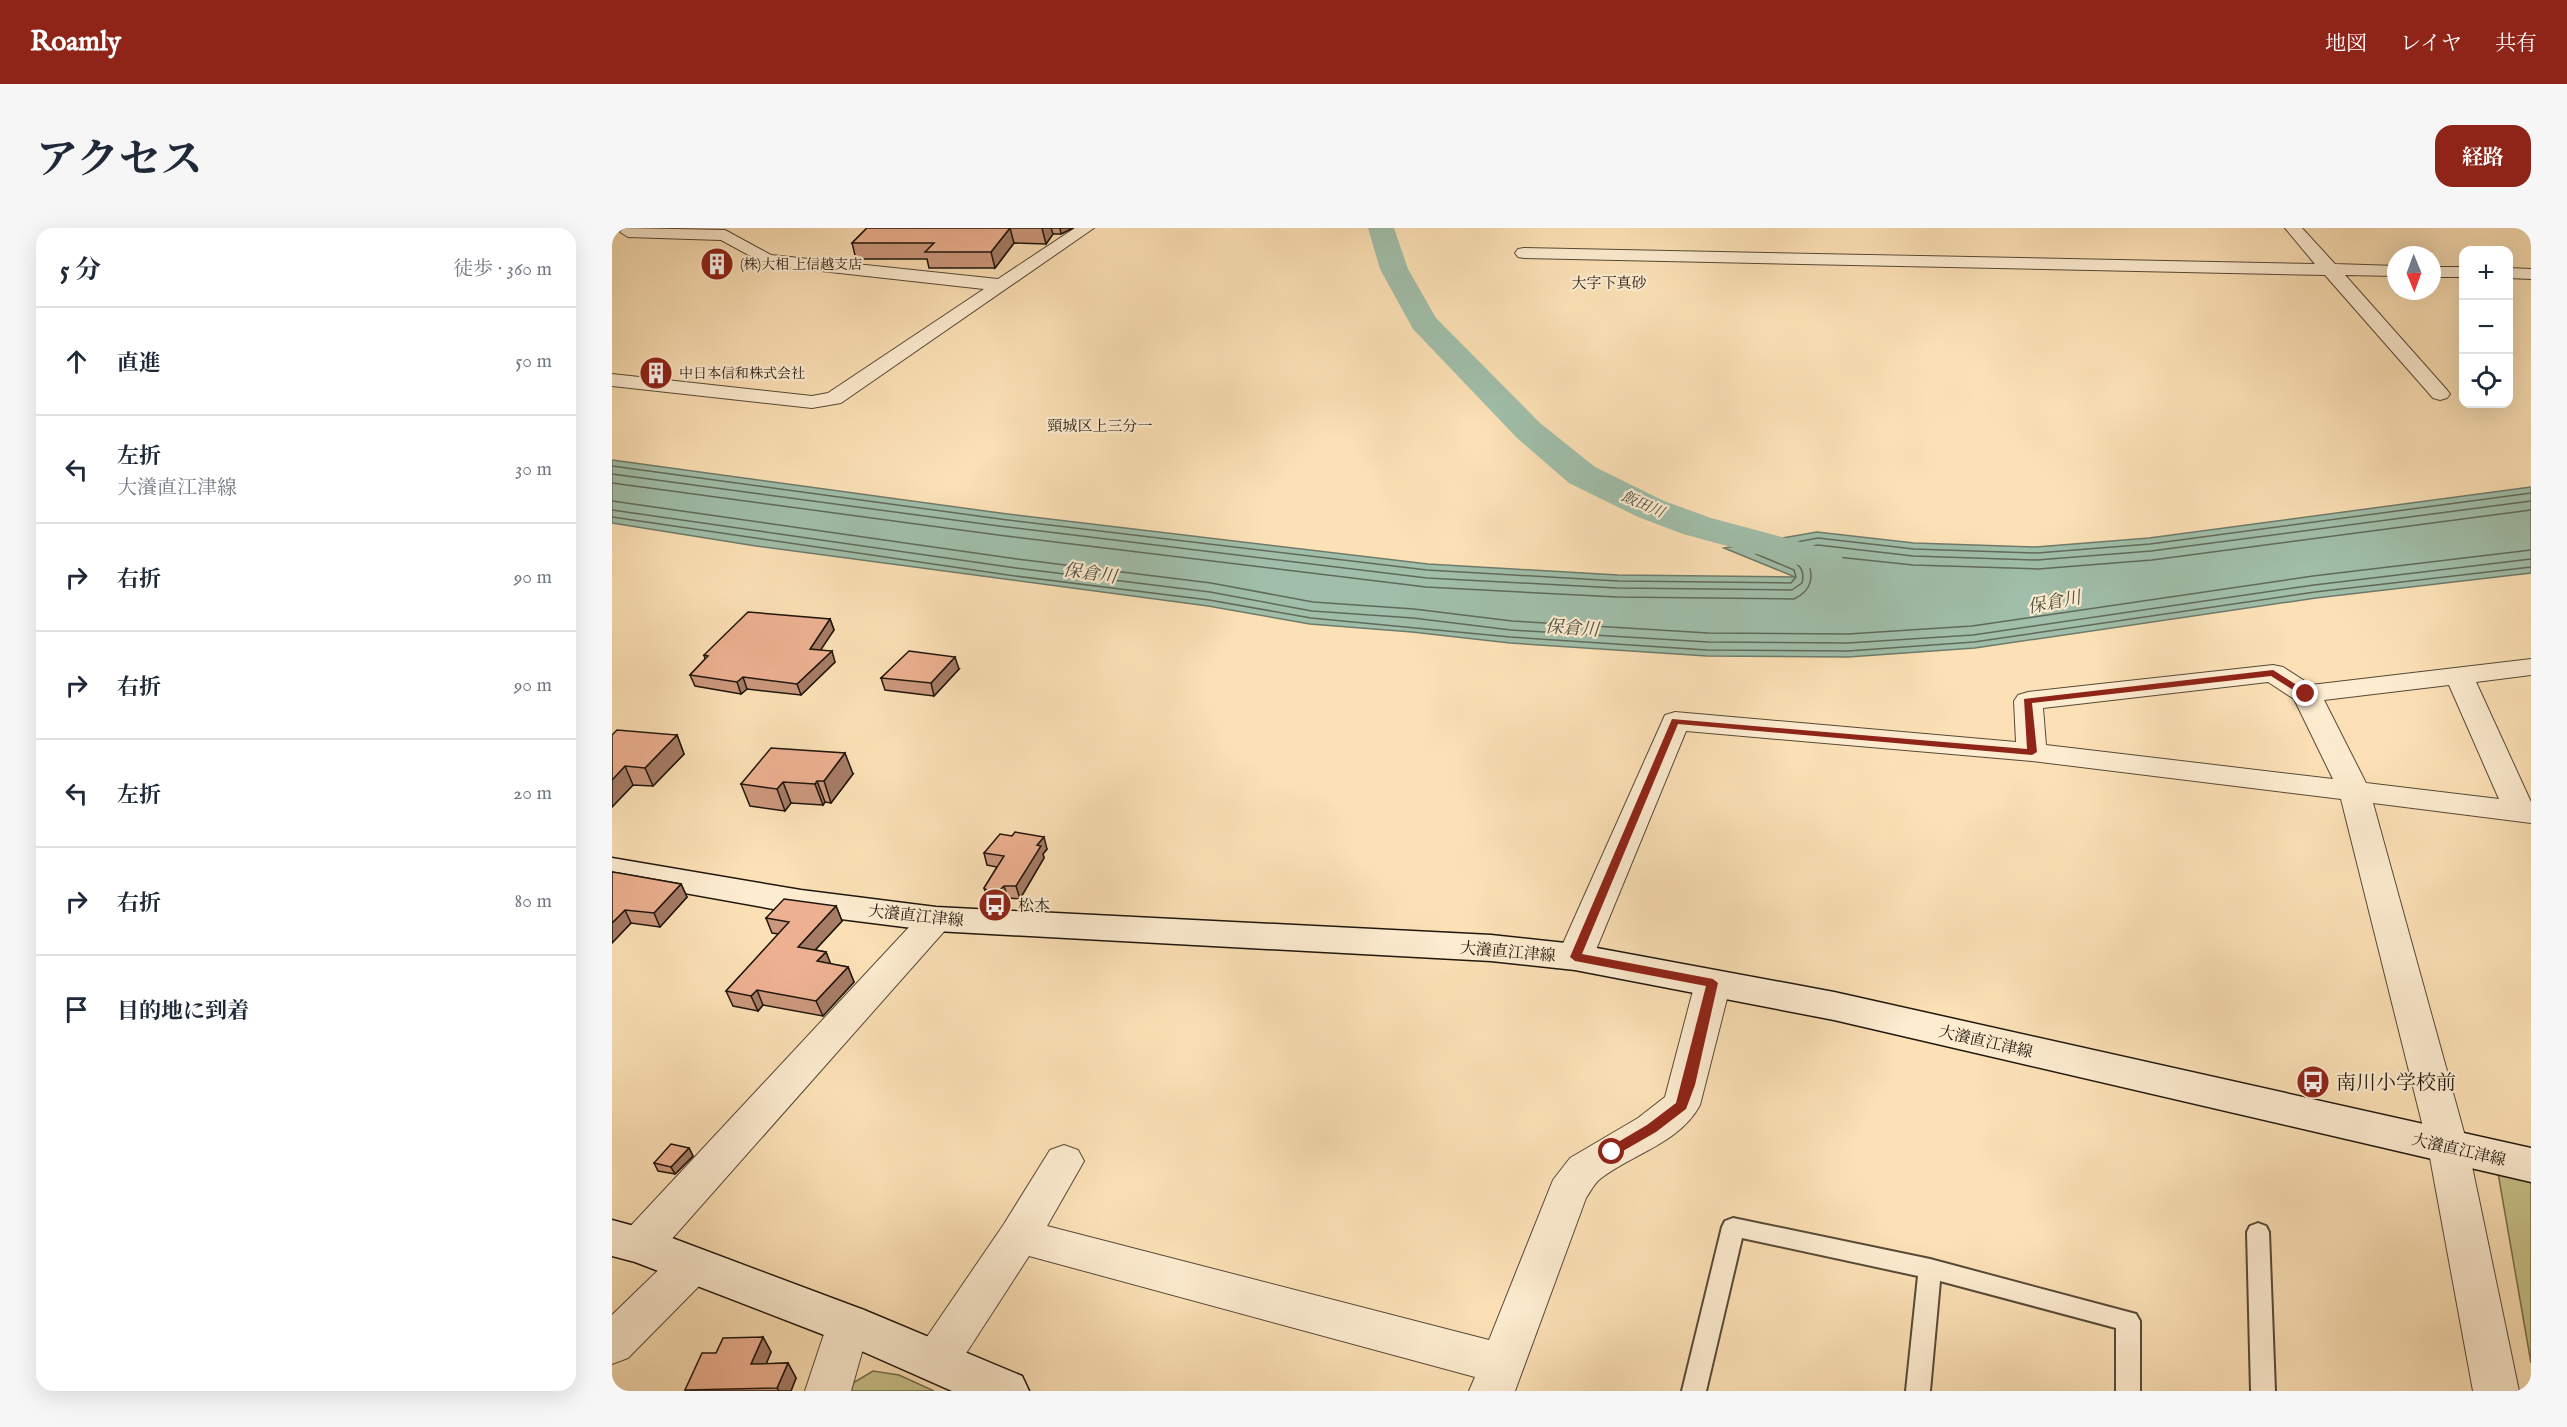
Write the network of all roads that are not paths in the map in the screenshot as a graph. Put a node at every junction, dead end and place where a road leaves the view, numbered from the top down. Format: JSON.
{"nodes":[{"id":1,"x":1086,"y":228,"type":"edge"},
{"id":2,"x":2293,"y":228,"type":"edge"},
{"id":3,"x":632,"y":230,"type":"edge"},
{"id":4,"x":612,"y":241,"type":"edge"},
{"id":5,"x":1524,"y":253,"type":"dead end"},
{"id":6,"x":2328,"y":269,"type":"junction"},
{"id":7,"x":2387,"y":271,"type":"edge"},
{"id":8,"x":2441,"y":272,"type":"edge"},
{"id":9,"x":2459,"y":272,"type":"edge"},
{"id":10,"x":2513,"y":273,"type":"edge"},
{"id":11,"x":2531,"y":274,"type":"edge"},
{"id":12,"x":1002,"y":285,"type":"junction"},
{"id":13,"x":612,"y":380,"type":"edge"},
{"id":14,"x":2440,"y":394,"type":"dead end"},
{"id":15,"x":2531,"y":667,"type":"edge"},
{"id":16,"x":2459,"y":676,"type":"junction"},
{"id":17,"x":2306,"y":694,"type":"junction"},
{"id":18,"x":2032,"y":752,"type":"junction"},
{"id":19,"x":2354,"y":791,"type":"junction"},
{"id":20,"x":2525,"y":812,"type":"edge"},
{"id":21,"x":612,"y":869,"type":"edge"},
{"id":22,"x":936,"y":919,"type":"junction"},
{"id":23,"x":1575,"y":957,"type":"junction"},
{"id":24,"x":1713,"y":983,"type":"junction"},
{"id":25,"x":2448,"y":1147,"type":"junction"},
{"id":26,"x":1064,"y":1161,"type":"dead end"},
{"id":27,"x":2531,"y":1165,"type":"edge"},
{"id":28,"x":2258,"y":1233,"type":"dead end"},
{"id":29,"x":1019,"y":1236,"type":"junction"},
{"id":30,"x":626,"y":1241,"type":"edge"},
{"id":31,"x":692,"y":1265,"type":"junction"},
{"id":32,"x":1930,"y":1269,"type":"junction"},
{"id":33,"x":848,"y":1324,"type":"junction"},
{"id":34,"x":612,"y":1344,"type":"edge"},
{"id":35,"x":936,"y":1361,"type":"junction"},
{"id":36,"x":1498,"y":1377,"type":"edge"},
{"id":37,"x":828,"y":1391,"type":"edge"},
{"id":38,"x":1005,"y":1391,"type":"edge"},
{"id":39,"x":1694,"y":1391,"type":"edge"},
{"id":40,"x":1917,"y":1391,"type":"edge"},
{"id":41,"x":2128,"y":1391,"type":"edge"},
{"id":42,"x":2263,"y":1391,"type":"edge"},
{"id":43,"x":2496,"y":1391,"type":"edge"}],
"edges":[{"from":1,"to":12,"type":"street"},
{"from":2,"to":6,"type":"street"},
{"from":3,"to":4,"type":"street"},
{"from":3,"to":12,"type":"street"},
{"from":5,"to":6,"type":"street"},
{"from":6,"to":7,"type":"street"},
{"from":6,"to":14,"type":"street"},
{"from":8,"to":9,"type":"street"},
{"from":10,"to":11,"type":"street"},
{"from":12,"to":13,"type":"street"},
{"from":15,"to":16,"type":"street"},
{"from":16,"to":17,"type":"street"},
{"from":16,"to":20,"type":"street"},
{"from":17,"to":18,"type":"street"},
{"from":17,"to":19,"type":"street"},
{"from":18,"to":19,"type":"street"},
{"from":18,"to":23,"type":"street"},
{"from":19,"to":20,"type":"street"},
{"from":19,"to":25,"type":"street"},
{"from":21,"to":22,"type":"main road","name":"大瀁直江津線"},
{"from":22,"to":23,"type":"main road","name":"大瀁直江津線"},
{"from":22,"to":30,"type":"street"},
{"from":23,"to":24,"type":"main road","name":"大瀁直江津線"},
{"from":24,"to":25,"type":"main road","name":"大瀁直江津線"},
{"from":24,"to":36,"type":"street"},
{"from":25,"to":27,"type":"main road","name":"大瀁直江津線"},
{"from":25,"to":43,"type":"street"},
{"from":26,"to":29,"type":"street"},
{"from":28,"to":42,"type":"lane"},
{"from":29,"to":35,"type":"street"},
{"from":29,"to":36,"type":"street"},
{"from":30,"to":31,"type":"main road"},
{"from":31,"to":33,"type":"main road"},
{"from":31,"to":34,"type":"street"},
{"from":32,"to":39,"type":"lane"},
{"from":32,"to":40,"type":"lane"},
{"from":32,"to":41,"type":"lane"},
{"from":33,"to":35,"type":"main road"},
{"from":33,"to":37,"type":"street"},
{"from":35,"to":38,"type":"main road"}]}
